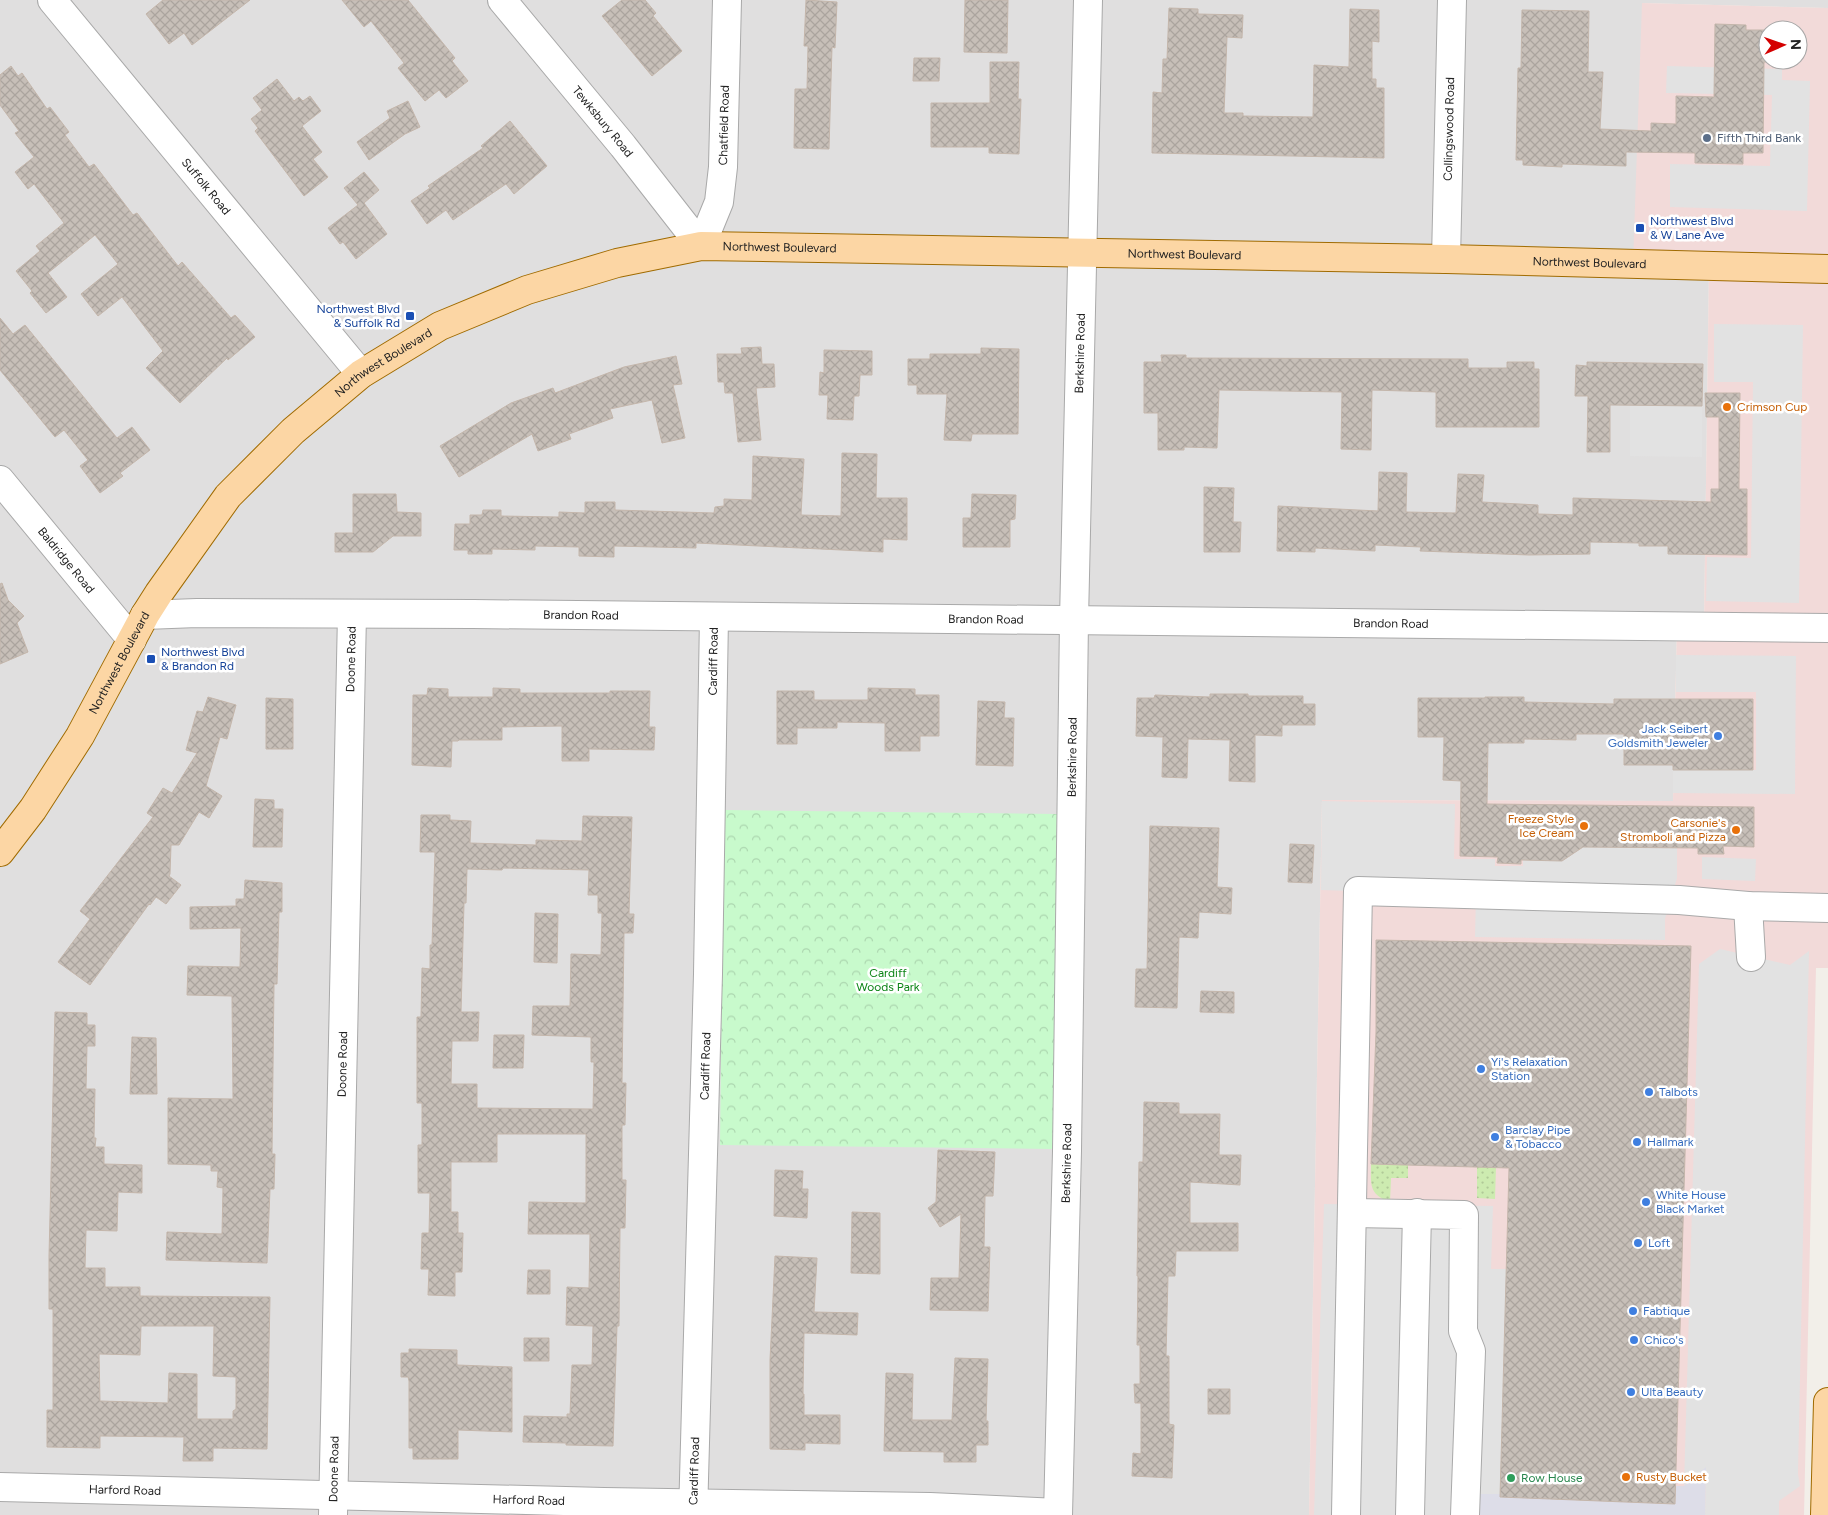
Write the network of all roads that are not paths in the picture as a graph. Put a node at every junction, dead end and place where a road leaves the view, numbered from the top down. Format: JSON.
{"nodes":[{"id":1,"x":52,"y":0,"type":"edge"},
{"id":2,"x":502,"y":0,"type":"edge"},
{"id":3,"x":727,"y":0,"type":"edge"},
{"id":4,"x":1088,"y":0,"type":"edge"},
{"id":5,"x":1452,"y":0,"type":"edge"},
{"id":6,"x":701,"y":246,"type":"junction"},
{"id":7,"x":1082,"y":252,"type":"junction"},
{"id":8,"x":1446,"y":259,"type":"junction"},
{"id":9,"x":1828,"y":269,"type":"edge"},
{"id":10,"x":361,"y":374,"type":"junction"},
{"id":11,"x":0,"y":480,"type":"edge"},
{"id":12,"x":352,"y":614,"type":"junction"},
{"id":13,"x":145,"y":615,"type":"junction"},
{"id":14,"x":714,"y":617,"type":"junction"},
{"id":15,"x":1074,"y":620,"type":"junction"},
{"id":16,"x":1828,"y":628,"type":"edge"},
{"id":17,"x":132,"y":640,"type":"junction"},
{"id":18,"x":0,"y":852,"type":"edge"},
{"id":19,"x":1748,"y":906,"type":"junction"},
{"id":20,"x":1828,"y":908,"type":"edge"},
{"id":21,"x":1751,"y":957,"type":"dead end"},
{"id":22,"x":1353,"y":1212,"type":"junction"},
{"id":23,"x":1417,"y":1213,"type":"junction"},
{"id":24,"x":1828,"y":1402,"type":"edge"},
{"id":25,"x":0,"y":1487,"type":"edge"},
{"id":26,"x":333,"y":1505,"type":"edge"},
{"id":27,"x":693,"y":1509,"type":"edge"},
{"id":28,"x":1058,"y":1514,"type":"edge"},
{"id":29,"x":1346,"y":1515,"type":"edge"},
{"id":30,"x":1410,"y":1515,"type":"edge"},
{"id":31,"x":1465,"y":1515,"type":"edge"},
{"id":32,"x":1825,"y":1515,"type":"edge"}],
"edges":[{"from":1,"to":10,"type":"street","name":"Suffolk Road"},
{"from":2,"to":6,"type":"street","name":"Tewksbury Road"},
{"from":3,"to":6,"type":"street","name":"Chatfield Road"},
{"from":4,"to":7,"type":"street","name":"Berkshire Road"},
{"from":5,"to":8,"type":"street","name":"Collingswood Road"},
{"from":6,"to":7,"type":"main road","name":"Northwest Boulevard"},
{"from":6,"to":10,"type":"main road","name":"Northwest Boulevard"},
{"from":7,"to":8,"type":"main road","name":"Northwest Boulevard"},
{"from":7,"to":15,"type":"street","name":"Berkshire Road"},
{"from":8,"to":9,"type":"main road","name":"Northwest Boulevard"},
{"from":10,"to":13,"type":"main road","name":"Northwest Boulevard"},
{"from":11,"to":17,"type":"street","name":"Baldridge Road"},
{"from":12,"to":13,"type":"street","name":"Brandon Road"},
{"from":12,"to":14,"type":"street","name":"Brandon Road"},
{"from":12,"to":26,"type":"street","name":"Doone Road"},
{"from":13,"to":17,"type":"main road","name":"Northwest Boulevard"},
{"from":14,"to":15,"type":"street","name":"Brandon Road"},
{"from":14,"to":27,"type":"street","name":"Cardiff Road"},
{"from":15,"to":16,"type":"street","name":"Brandon Road"},
{"from":15,"to":28,"type":"street","name":"Berkshire Road"},
{"from":17,"to":18,"type":"main road","name":"Northwest Boulevard"},
{"from":19,"to":20,"type":"street"},
{"from":19,"to":21,"type":"street"},
{"from":19,"to":22,"type":"street"},
{"from":22,"to":23,"type":"street"},
{"from":22,"to":29,"type":"street"},
{"from":23,"to":30,"type":"street"},
{"from":23,"to":31,"type":"street"},
{"from":24,"to":32,"type":"main road"},
{"from":25,"to":26,"type":"street","name":"Harford Road"},
{"from":26,"to":27,"type":"street","name":"Harford Road"},
{"from":27,"to":28,"type":"street","name":"Harford Road"}]}
